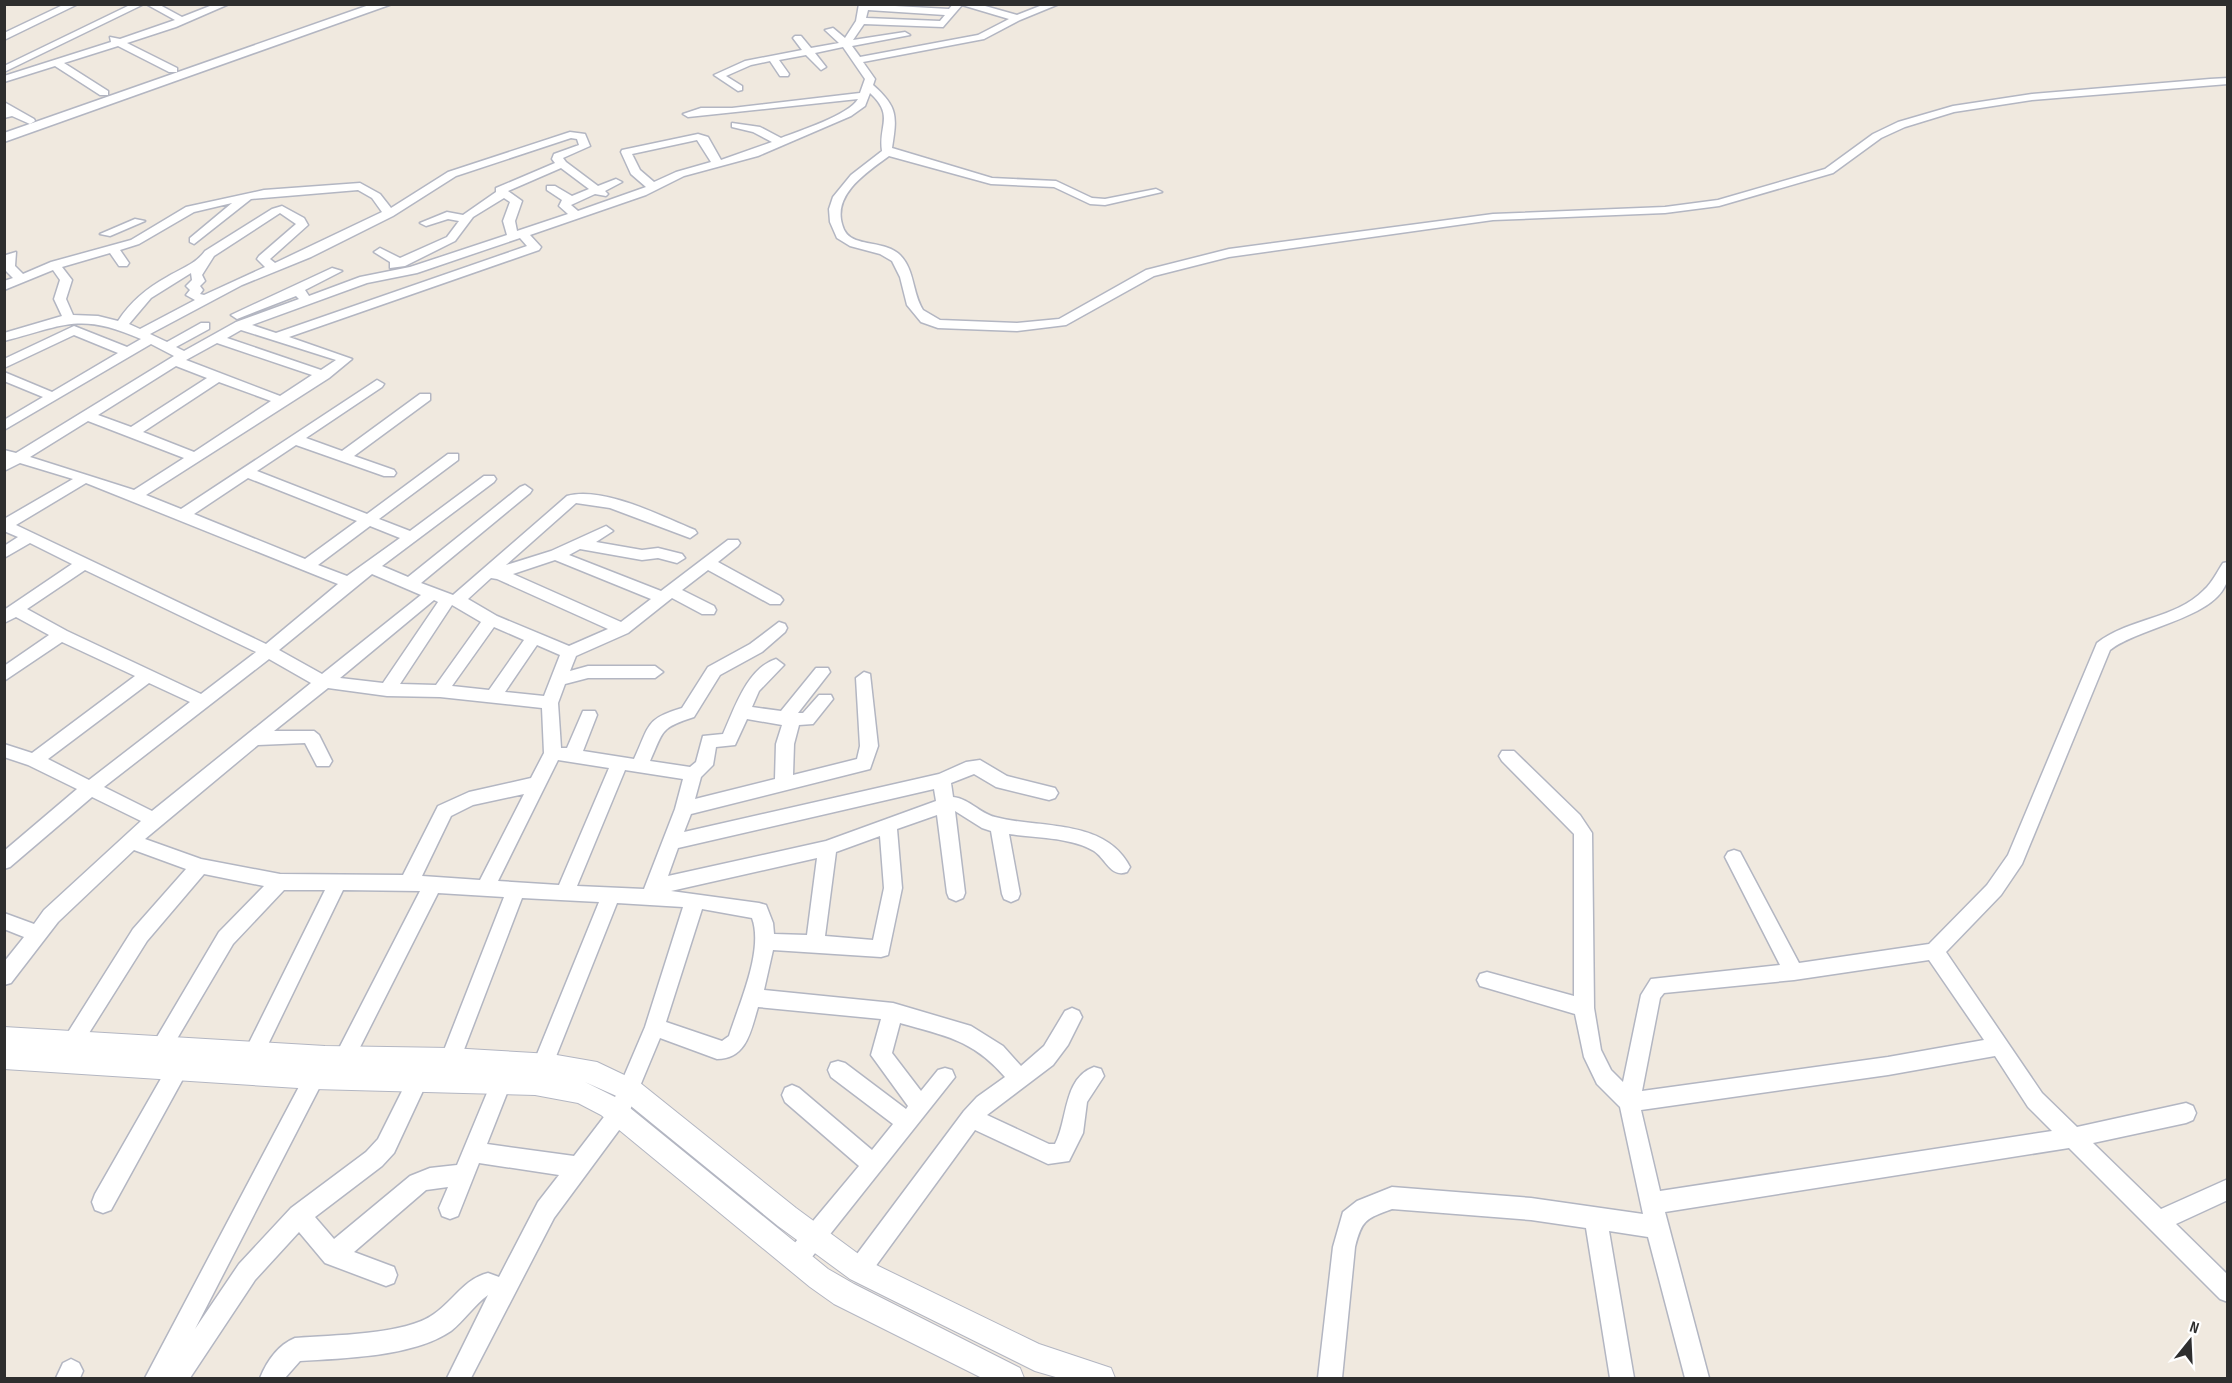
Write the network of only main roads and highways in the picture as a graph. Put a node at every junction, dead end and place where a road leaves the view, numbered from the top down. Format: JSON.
{"nodes":[{"id":1,"x":365,"y":4,"type":"edge"},
{"id":2,"x":386,"y":4,"type":"edge"},
{"id":3,"x":4,"y":130,"type":"edge"},
{"id":4,"x":4,"y":138,"type":"edge"}],
"edges":[{"from":1,"to":3,"type":"main road"},
{"from":2,"to":4,"type":"main road"}]}
